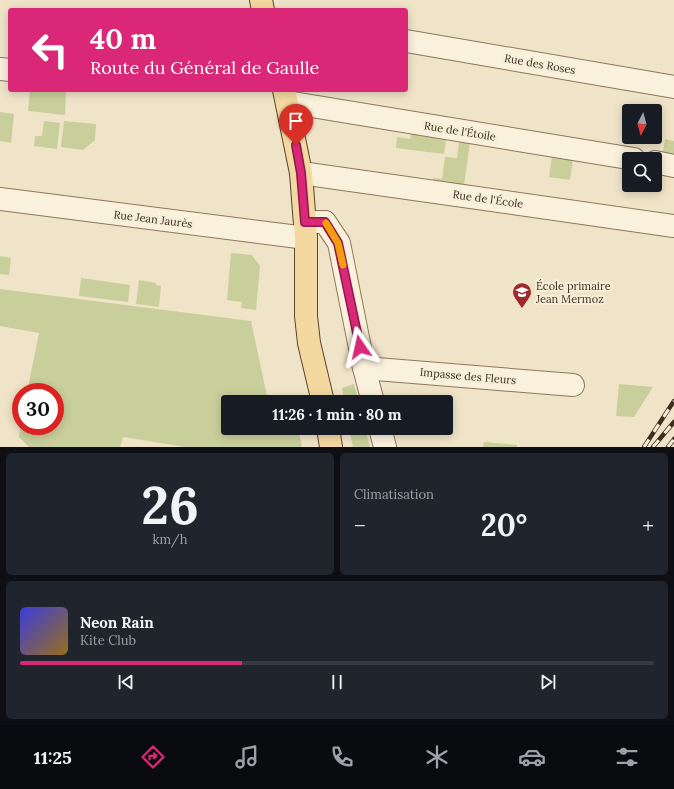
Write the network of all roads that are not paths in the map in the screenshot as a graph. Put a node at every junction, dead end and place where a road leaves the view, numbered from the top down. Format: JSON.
{"nodes":[{"id":1,"x":408,"y":40,"type":"edge"},
{"id":2,"x":674,"y":87,"type":"edge"},
{"id":3,"x":286,"y":96,"type":"edge"},
{"id":4,"x":622,"y":157,"type":"edge"},
{"id":5,"x":662,"y":163,"type":"edge"},
{"id":6,"x":674,"y":166,"type":"edge"},
{"id":7,"x":301,"y":173,"type":"junction"},
{"id":8,"x":0,"y":199,"type":"edge"},
{"id":9,"x":674,"y":226,"type":"edge"},
{"id":10,"x":305,"y":230,"type":"junction"},
{"id":11,"x":364,"y":368,"type":"junction"},
{"id":12,"x":572,"y":385,"type":"dead end"},
{"id":13,"x":321,"y":395,"type":"edge"},
{"id":14,"x":371,"y":395,"type":"edge"},
{"id":15,"x":329,"y":435,"type":"edge"},
{"id":16,"x":382,"y":435,"type":"edge"},
{"id":17,"x":331,"y":447,"type":"edge"},
{"id":18,"x":385,"y":447,"type":"edge"}],
"edges":[{"from":1,"to":2,"type":"street","name":"Rue des Roses"},
{"from":3,"to":4,"type":"street","name":"Rue de l'Étoile"},
{"from":3,"to":7,"type":"main road"},
{"from":5,"to":6,"type":"street"},
{"from":7,"to":9,"type":"street","name":"Rue de l'École"},
{"from":7,"to":10,"type":"main road"},
{"from":8,"to":10,"type":"street","name":"Rue Jean Jaurès"},
{"from":10,"to":11,"type":"street","name":"Rue Jean Jaurès"},
{"from":10,"to":13,"type":"main road"},
{"from":11,"to":12,"type":"street","name":"Impasse des Fleurs"},
{"from":11,"to":14,"type":"street"},
{"from":15,"to":17,"type":"main road"},
{"from":16,"to":18,"type":"street"}]}
